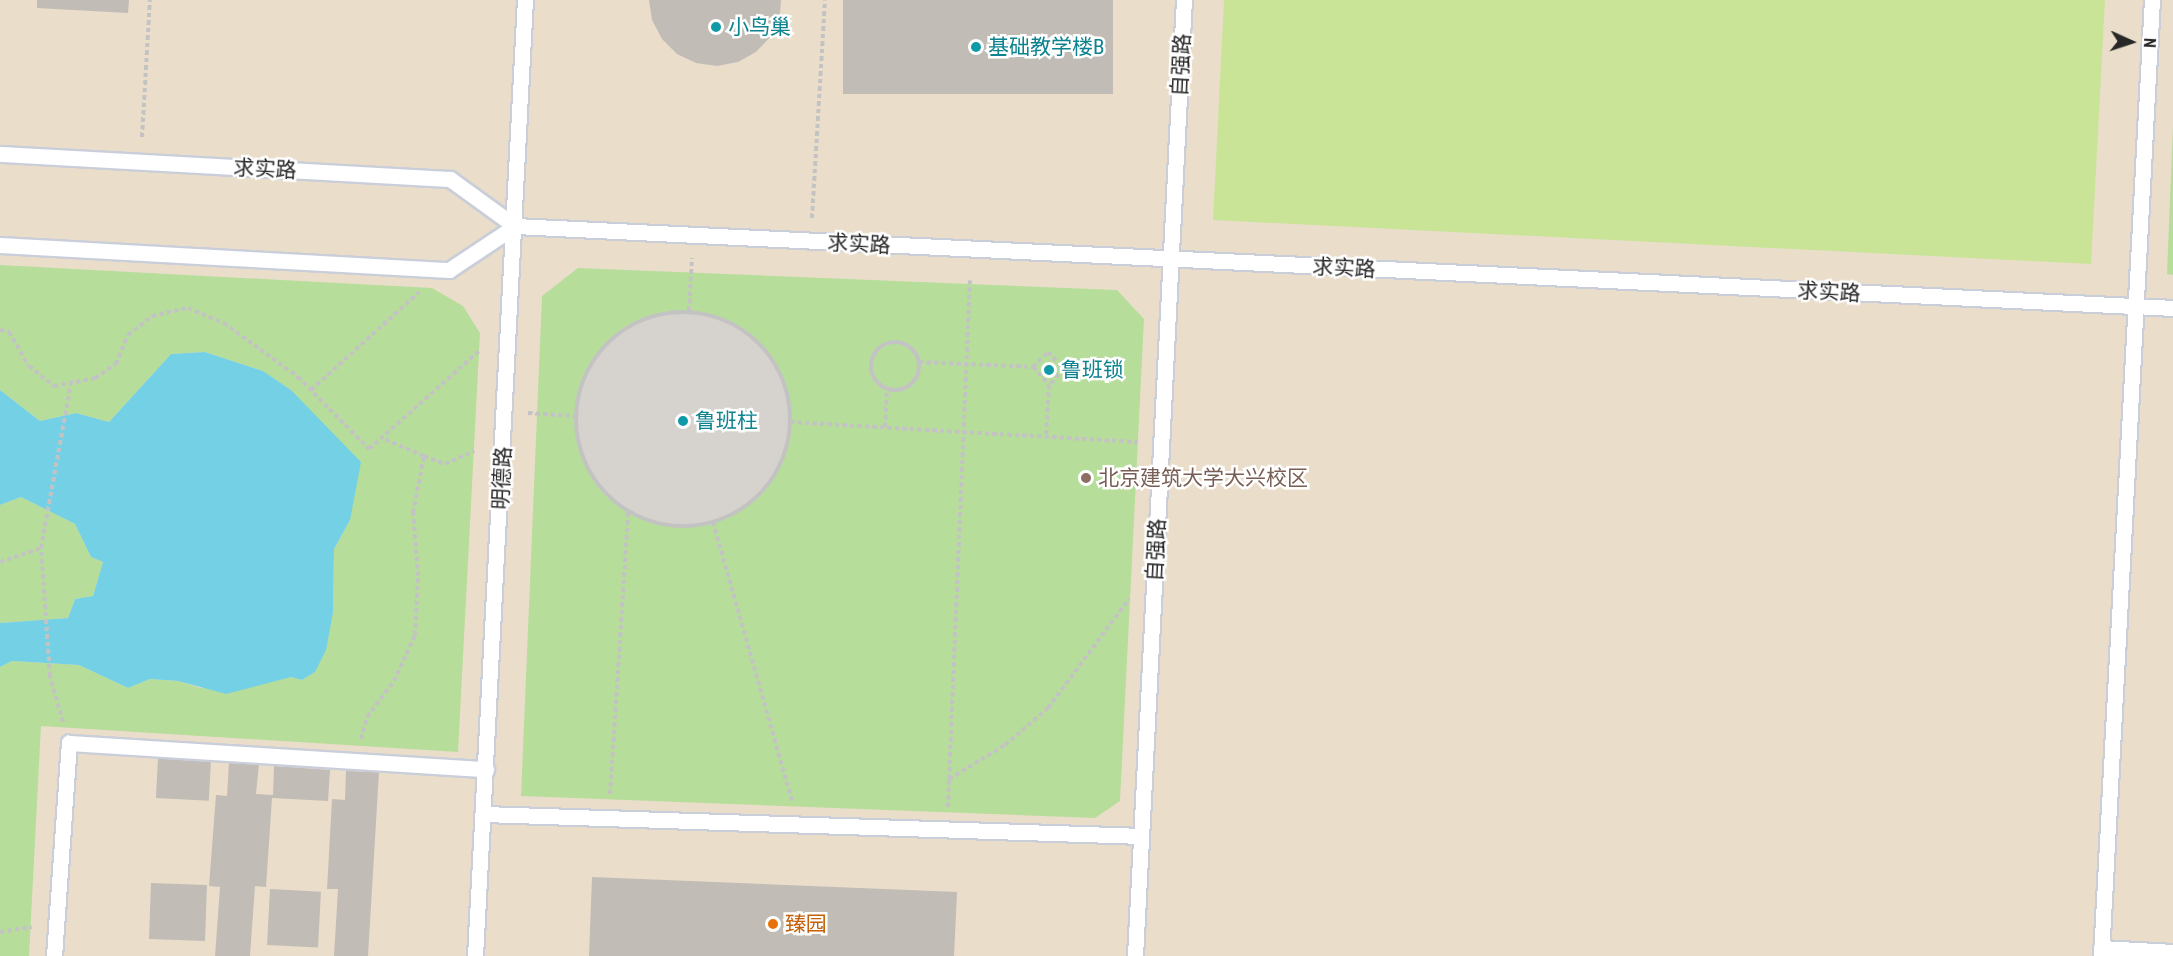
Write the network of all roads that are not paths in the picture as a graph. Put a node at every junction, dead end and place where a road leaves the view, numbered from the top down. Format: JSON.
{"nodes":[{"id":1,"x":525,"y":0,"type":"edge"},
{"id":2,"x":1184,"y":0,"type":"edge"},
{"id":3,"x":2152,"y":0,"type":"edge"},
{"id":4,"x":0,"y":154,"type":"edge"},
{"id":5,"x":515,"y":226,"type":"junction"},
{"id":6,"x":0,"y":245,"type":"edge"},
{"id":7,"x":1171,"y":260,"type":"junction"},
{"id":8,"x":2138,"y":307,"type":"junction"},
{"id":9,"x":2173,"y":308,"type":"edge"},
{"id":10,"x":486,"y":769,"type":"junction"},
{"id":11,"x":483,"y":814,"type":"junction"},
{"id":12,"x":1141,"y":836,"type":"junction"},
{"id":13,"x":2101,"y":952,"type":"edge"},
{"id":14,"x":2173,"y":952,"type":"edge"},
{"id":15,"x":54,"y":956,"type":"edge"},
{"id":16,"x":475,"y":956,"type":"edge"},
{"id":17,"x":1135,"y":956,"type":"edge"}],
"edges":[{"from":1,"to":5,"type":"lane","name":"明德路"},
{"from":2,"to":7,"type":"lane","name":"自强路"},
{"from":3,"to":8,"type":"lane"},
{"from":4,"to":5,"type":"lane","name":"求实路"},
{"from":5,"to":6,"type":"lane"},
{"from":5,"to":7,"type":"lane","name":"求实路"},
{"from":5,"to":10,"type":"lane","name":"明德路"},
{"from":7,"to":8,"type":"lane","name":"求实路"},
{"from":7,"to":12,"type":"lane","name":"自强路"},
{"from":8,"to":9,"type":"lane","name":"求实路"},
{"from":8,"to":13,"type":"lane"},
{"from":10,"to":11,"type":"lane","name":"明德路"},
{"from":10,"to":15,"type":"lane"},
{"from":11,"to":12,"type":"lane"},
{"from":11,"to":16,"type":"lane","name":"明德路"},
{"from":12,"to":17,"type":"lane","name":"自强路"},
{"from":13,"to":14,"type":"lane"}]}
